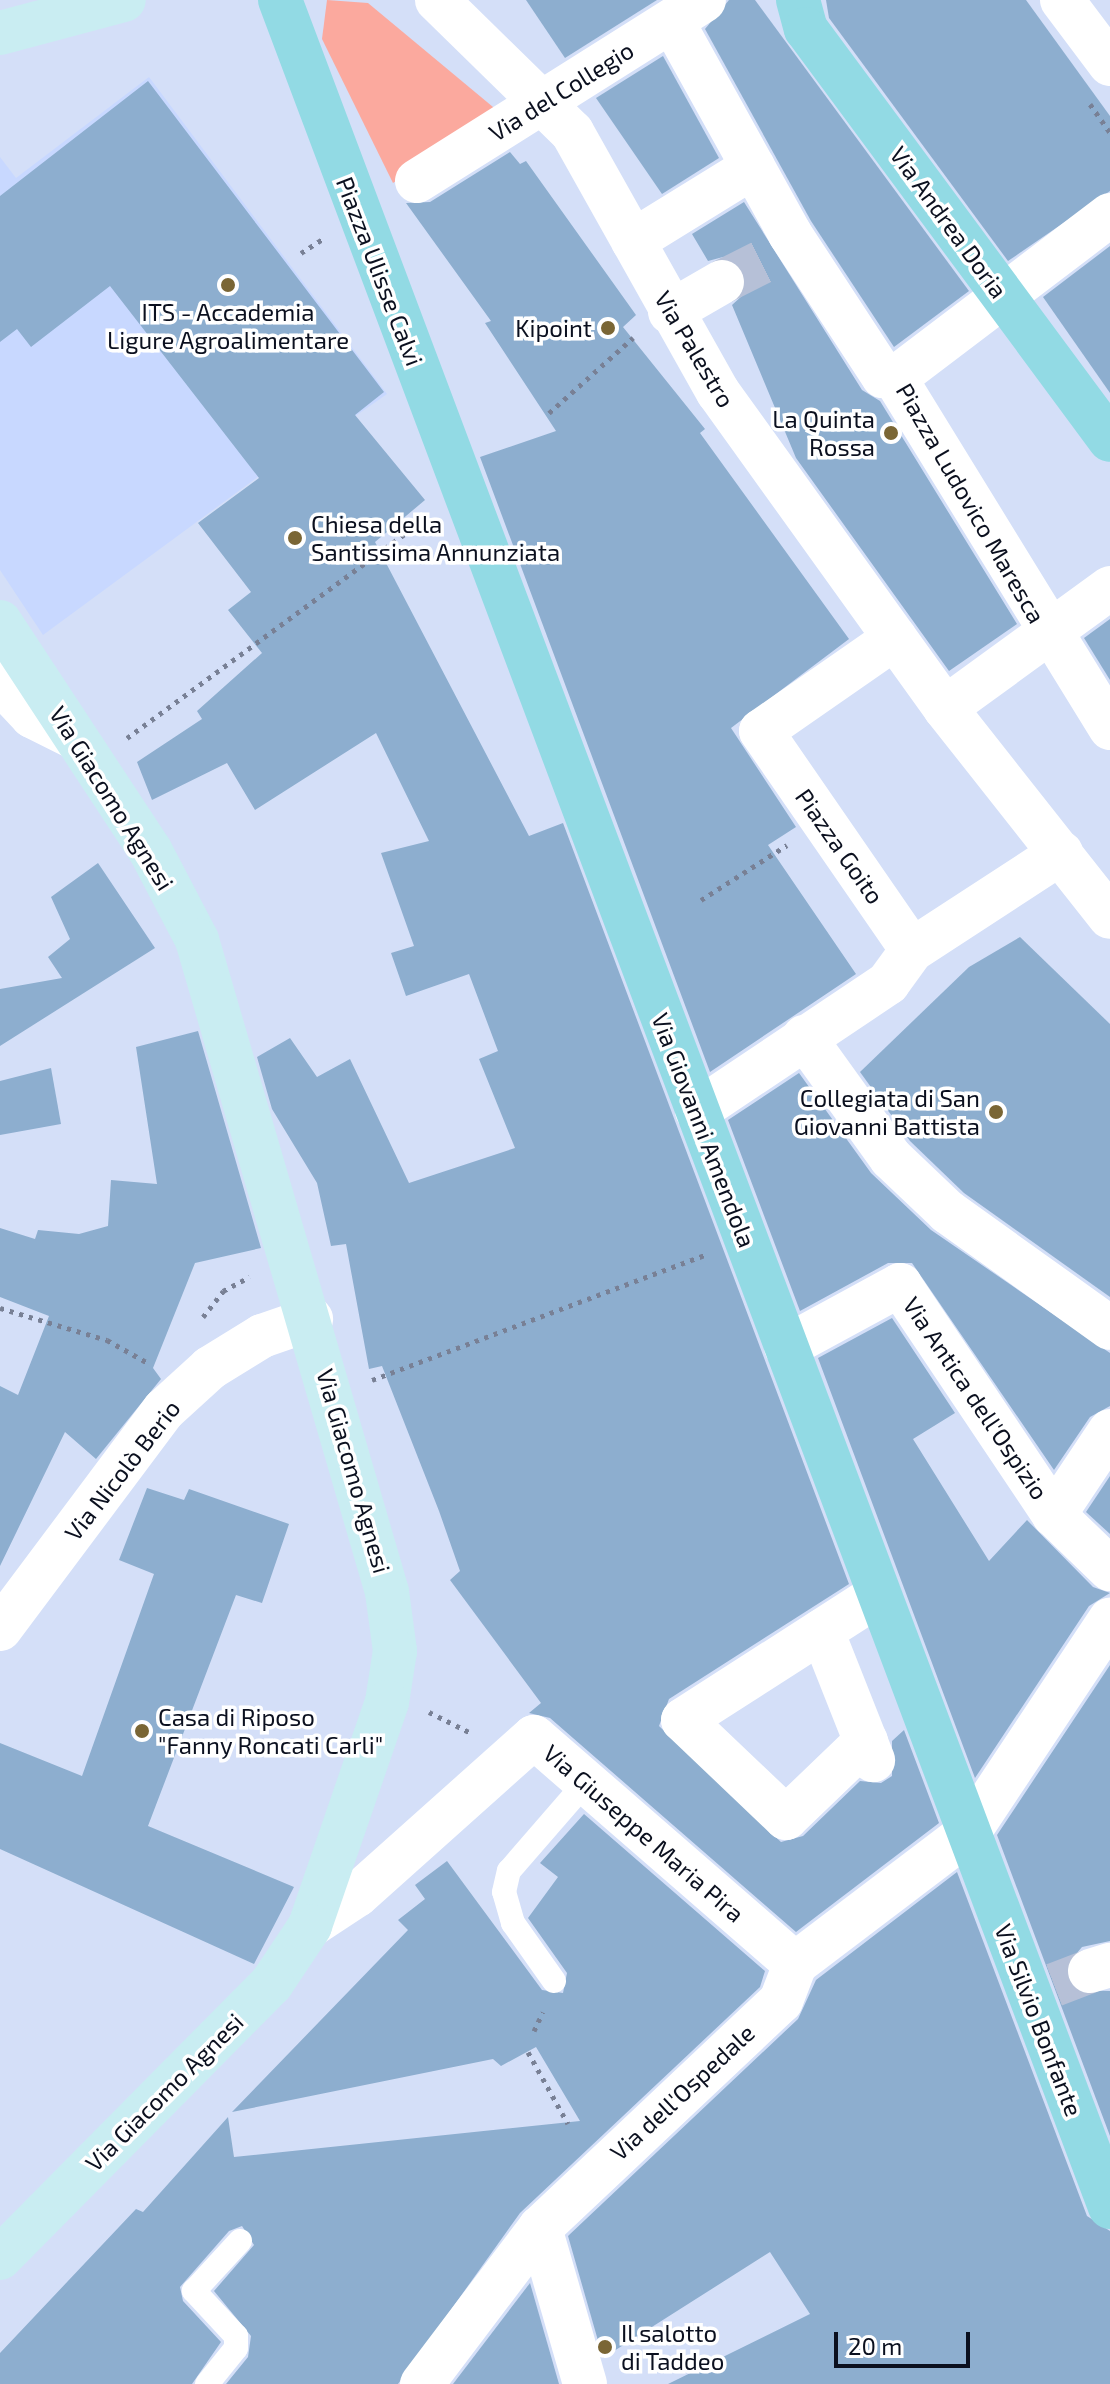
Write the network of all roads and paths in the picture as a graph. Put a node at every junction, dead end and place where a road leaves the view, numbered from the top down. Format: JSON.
{"nodes":[{"id":1,"x":124,"y":0,"type":"edge"},
{"id":2,"x":256,"y":0,"type":"edge"},
{"id":3,"x":271,"y":0,"type":"edge"},
{"id":4,"x":280,"y":0,"type":"edge"},
{"id":5,"x":437,"y":0,"type":"edge"},
{"id":6,"x":798,"y":0,"type":"edge"},
{"id":7,"x":1062,"y":0,"type":"edge"},
{"id":8,"x":688,"y":10,"type":"edge"},
{"id":9,"x":0,"y":33,"type":"edge"},
{"id":10,"x":1110,"y":64,"type":"edge"},
{"id":11,"x":544,"y":103,"type":"junction"},
{"id":12,"x":753,"y":167,"type":"junction"},
{"id":13,"x":417,"y":181,"type":"dead end"},
{"id":14,"x":1110,"y":215,"type":"edge"},
{"id":15,"x":633,"y":241,"type":"junction"},
{"id":16,"x":722,"y":282,"type":"tunnel mouth"},
{"id":17,"x":1003,"y":294,"type":"junction"},
{"id":18,"x":670,"y":312,"type":"junction"},
{"id":19,"x":895,"y":378,"type":"junction"},
{"id":20,"x":549,"y":413,"type":"dead end"},
{"id":21,"x":439,"y":429,"type":"joint"},
{"id":22,"x":1110,"y":440,"type":"edge"},
{"id":23,"x":416,"y":526,"type":"dead end"},
{"id":24,"x":1110,"y":588,"type":"edge"},
{"id":25,"x":0,"y":622,"type":"edge"},
{"id":26,"x":1047,"y":636,"type":"junction"},
{"id":27,"x":895,"y":638,"type":"junction"},
{"id":28,"x":0,"y":682,"type":"edge"},
{"id":29,"x":945,"y":708,"type":"junction"},
{"id":30,"x":1110,"y":728,"type":"edge"},
{"id":31,"x":74,"y":737,"type":"junction"},
{"id":32,"x":123,"y":741,"type":"dead end"},
{"id":33,"x":787,"y":845,"type":"dead end"},
{"id":34,"x":1061,"y":853,"type":"junction"},
{"id":35,"x":701,"y":900,"type":"dead end"},
{"id":36,"x":1110,"y":917,"type":"edge"},
{"id":37,"x":912,"y":950,"type":"junction"},
{"id":38,"x":804,"y":1037,"type":"junction"},
{"id":39,"x":697,"y":1111,"type":"junction"},
{"id":40,"x":745,"y":1239,"type":"junction"},
{"id":41,"x":293,"y":1255,"type":"junction"},
{"id":42,"x":0,"y":1308,"type":"edge"},
{"id":43,"x":311,"y":1319,"type":"junction"},
{"id":44,"x":197,"y":1325,"type":"dead end"},
{"id":45,"x":1110,"y":1328,"type":"edge"},
{"id":46,"x":786,"y":1347,"type":"junction"},
{"id":47,"x":161,"y":1370,"type":"dead end"},
{"id":48,"x":372,"y":1395,"type":"dead end"},
{"id":49,"x":1107,"y":1435,"type":"edge"},
{"id":50,"x":1054,"y":1515,"type":"junction"},
{"id":51,"x":1110,"y":1569,"type":"edge"},
{"id":52,"x":879,"y":1594,"type":"junction"},
{"id":53,"x":1110,"y":1620,"type":"edge"},
{"id":54,"x":0,"y":1629,"type":"edge"},
{"id":55,"x":822,"y":1631,"type":"junction"},
{"id":56,"x":586,"y":1782,"type":"junction"},
{"id":57,"x":969,"y":1832,"type":"junction"},
{"id":58,"x":310,"y":1926,"type":"junction"},
{"id":59,"x":795,"y":1964,"type":"junction"},
{"id":60,"x":1071,"y":1979,"type":"edge"},
{"id":61,"x":554,"y":1981,"type":"dead end"},
{"id":62,"x":528,"y":2052,"type":"dead end"},
{"id":63,"x":568,"y":2124,"type":"dead end"},
{"id":64,"x":1110,"y":2207,"type":"edge"},
{"id":65,"x":540,"y":2228,"type":"junction"},
{"id":66,"x":240,"y":2241,"type":"dead end"},
{"id":67,"x":0,"y":2258,"type":"edge"},
{"id":68,"x":207,"y":2384,"type":"edge"},
{"id":69,"x":422,"y":2384,"type":"edge"},
{"id":70,"x":585,"y":2384,"type":"edge"}],
"edges":[{"from":1,"to":9,"type":"main road"},
{"from":2,"to":3,"type":"main road"},
{"from":4,"to":21,"type":"main road","name":"Piazza Ulisse Calvi"},
{"from":5,"to":11,"type":"street","name":"Via Palestro"},
{"from":6,"to":17,"type":"main road","name":"Via Andrea Doria"},
{"from":7,"to":10,"type":"street"},
{"from":8,"to":11,"type":"street","name":"Via del Collegio"},
{"from":8,"to":12,"type":"street"},
{"from":11,"to":13,"type":"street","name":"Via del Collegio"},
{"from":11,"to":15,"type":"street","name":"Via Palestro"},
{"from":12,"to":15,"type":"street"},
{"from":12,"to":19,"type":"street"},
{"from":14,"to":17,"type":"street","name":"Piazza Ludovico Maresca"},
{"from":15,"to":18,"type":"street","name":"Via Palestro"},
{"from":16,"to":18,"type":"street"},
{"from":17,"to":19,"type":"street","name":"Piazza Ludovico Maresca"},
{"from":17,"to":22,"type":"main road","name":"Via Andrea Doria"},
{"from":18,"to":20,"type":"path"},
{"from":18,"to":27,"type":"street","name":"Via Palestro"},
{"from":19,"to":26,"type":"street","name":"Piazza Ludovico Maresca"},
{"from":21,"to":39,"type":"main road","name":"Via Giovanni Amendola"},
{"from":23,"to":32,"type":"path"},
{"from":24,"to":26,"type":"street","name":"Piazza Ludovico Maresca"},
{"from":25,"to":31,"type":"main road","name":"Via Giacomo Agnesi"},
{"from":26,"to":29,"type":"street"},
{"from":26,"to":30,"type":"street"},
{"from":27,"to":29,"type":"street","name":"Via Palestro"},
{"from":27,"to":37,"type":"street","name":"Piazza Goito"},
{"from":28,"to":31,"type":"street"},
{"from":29,"to":34,"type":"street","name":"Via Palestro"},
{"from":31,"to":41,"type":"main road","name":"Via Giacomo Agnesi"},
{"from":33,"to":35,"type":"path"},
{"from":34,"to":36,"type":"street","name":"Via Palestro"},
{"from":34,"to":37,"type":"street"},
{"from":37,"to":38,"type":"street"},
{"from":38,"to":39,"type":"street"},
{"from":38,"to":45,"type":"street"},
{"from":39,"to":40,"type":"main road","name":"Via Giovanni Amendola"},
{"from":40,"to":46,"type":"main road","name":"Via Giovanni Amendola"},
{"from":40,"to":48,"type":"path"},
{"from":41,"to":43,"type":"main road","name":"Via Giacomo Agnesi"},
{"from":41,"to":44,"type":"path"},
{"from":42,"to":47,"type":"path"},
{"from":43,"to":54,"type":"street","name":"Via Nicolò Berio"},
{"from":43,"to":58,"type":"main road","name":"Via Giacomo Agnesi"},
{"from":46,"to":50,"type":"street","name":"Via Antica dell'Ospizio"},
{"from":46,"to":52,"type":"main road","name":"Via Giovanni Amendola"},
{"from":49,"to":50,"type":"street"},
{"from":50,"to":51,"type":"street","name":"Via Antica dell'Ospizio"},
{"from":52,"to":55,"type":"street"},
{"from":52,"to":57,"type":"main road","name":"Via Giovanni Amendola"},
{"from":53,"to":57,"type":"street"},
{"from":55,"to":55,"type":"street"},
{"from":56,"to":58,"type":"street","name":"Via Giuseppe Maria Pira"},
{"from":56,"to":59,"type":"street","name":"Via Giuseppe Maria Pira"},
{"from":56,"to":61,"type":"lane"},
{"from":57,"to":59,"type":"street"},
{"from":57,"to":60,"type":"main road","name":"Via Silvio Bonfante"},
{"from":58,"to":67,"type":"main road","name":"Via Giacomo Agnesi"},
{"from":59,"to":65,"type":"street","name":"Via dell'Ospedale"},
{"from":60,"to":64,"type":"main road","name":"Via Silvio Bonfante"},
{"from":62,"to":63,"type":"path"},
{"from":65,"to":69,"type":"street","name":"Via dell'Ospedale"},
{"from":65,"to":70,"type":"street"},
{"from":66,"to":68,"type":"lane"}]}
